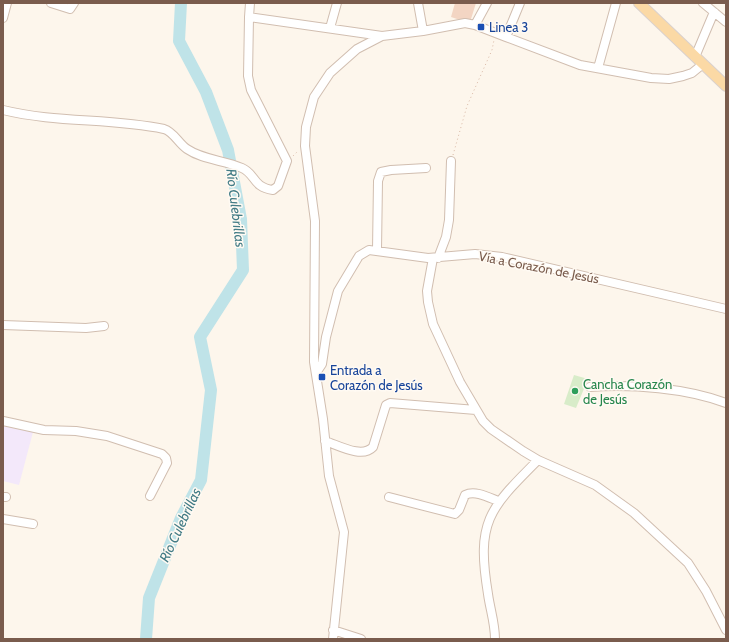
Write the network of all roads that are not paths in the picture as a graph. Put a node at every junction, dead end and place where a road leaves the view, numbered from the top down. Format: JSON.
{"nodes":[{"id":1,"x":7,"y":3,"type":"edge"},
{"id":2,"x":51,"y":3,"type":"edge"},
{"id":3,"x":74,"y":3,"type":"edge"},
{"id":4,"x":250,"y":3,"type":"edge"},
{"id":5,"x":338,"y":3,"type":"edge"},
{"id":6,"x":418,"y":3,"type":"edge"},
{"id":7,"x":487,"y":3,"type":"edge"},
{"id":8,"x":520,"y":3,"type":"edge"},
{"id":9,"x":616,"y":3,"type":"edge"},
{"id":10,"x":639,"y":3,"type":"edge"},
{"id":11,"x":703,"y":3,"type":"edge"},
{"id":12,"x":714,"y":12,"type":"junction"},
{"id":13,"x":249,"y":16,"type":"junction"},
{"id":14,"x":3,"y":18,"type":"edge"},
{"id":15,"x":726,"y":22,"type":"edge"},
{"id":16,"x":475,"y":25,"type":"junction"},
{"id":17,"x":330,"y":28,"type":"junction"},
{"id":18,"x":423,"y":31,"type":"junction"},
{"id":19,"x":382,"y":36,"type":"junction"},
{"id":20,"x":506,"y":36,"type":"junction"},
{"id":21,"x":699,"y":61,"type":"junction"},
{"id":22,"x":598,"y":68,"type":"junction"},
{"id":23,"x":726,"y":86,"type":"edge"},
{"id":24,"x":3,"y":110,"type":"edge"},
{"id":25,"x":451,"y":161,"type":"road end"},
{"id":26,"x":426,"y":168,"type":"dead end"},
{"id":27,"x":377,"y":250,"type":"junction"},
{"id":28,"x":436,"y":258,"type":"junction"},
{"id":29,"x":726,"y":308,"type":"edge"},
{"id":30,"x":3,"y":325,"type":"edge"},
{"id":31,"x":104,"y":326,"type":"dead end"},
{"id":32,"x":316,"y":373,"type":"junction"},
{"id":33,"x":590,"y":387,"type":"dead end"},
{"id":34,"x":726,"y":403,"type":"edge"},
{"id":35,"x":476,"y":410,"type":"junction"},
{"id":36,"x":3,"y":421,"type":"edge"},
{"id":37,"x":325,"y":441,"type":"junction"},
{"id":38,"x":538,"y":460,"type":"junction"},
{"id":39,"x":150,"y":496,"type":"dead end"},
{"id":40,"x":390,"y":497,"type":"dead end"},
{"id":41,"x":498,"y":501,"type":"junction"},
{"id":42,"x":3,"y":519,"type":"edge"},
{"id":43,"x":33,"y":524,"type":"dead end"},
{"id":44,"x":726,"y":630,"type":"edge"},
{"id":45,"x":333,"y":635,"type":"edge"},
{"id":46,"x":361,"y":639,"type":"edge"},
{"id":47,"x":495,"y":639,"type":"edge"}],
"edges":[{"from":1,"to":14,"type":"street"},
{"from":2,"to":3,"type":"street"},
{"from":4,"to":13,"type":"street"},
{"from":5,"to":17,"type":"street"},
{"from":6,"to":18,"type":"street"},
{"from":7,"to":16,"type":"street"},
{"from":8,"to":20,"type":"street"},
{"from":9,"to":22,"type":"street"},
{"from":10,"to":21,"type":"main road"},
{"from":11,"to":12,"type":"street"},
{"from":12,"to":15,"type":"street"},
{"from":12,"to":21,"type":"street"},
{"from":13,"to":17,"type":"street"},
{"from":13,"to":24,"type":"street"},
{"from":16,"to":18,"type":"street"},
{"from":16,"to":20,"type":"street"},
{"from":17,"to":19,"type":"street"},
{"from":18,"to":19,"type":"street"},
{"from":19,"to":32,"type":"street"},
{"from":20,"to":22,"type":"street"},
{"from":21,"to":22,"type":"street"},
{"from":21,"to":23,"type":"main road"},
{"from":25,"to":28,"type":"street"},
{"from":26,"to":27,"type":"street"},
{"from":27,"to":28,"type":"street","name":"Vía a Corazón de Jesús"},
{"from":27,"to":32,"type":"street","name":"Vía a Corazón de Jesús"},
{"from":28,"to":29,"type":"street","name":"Vía a Corazón de Jesús"},
{"from":28,"to":35,"type":"street"},
{"from":30,"to":31,"type":"street"},
{"from":32,"to":37,"type":"street"},
{"from":33,"to":34,"type":"street"},
{"from":35,"to":37,"type":"street"},
{"from":35,"to":38,"type":"street"},
{"from":36,"to":39,"type":"street"},
{"from":37,"to":45,"type":"street"},
{"from":38,"to":41,"type":"street"},
{"from":38,"to":44,"type":"street"},
{"from":40,"to":41,"type":"street"},
{"from":41,"to":47,"type":"street"},
{"from":42,"to":43,"type":"street"},
{"from":45,"to":46,"type":"street"}]}
